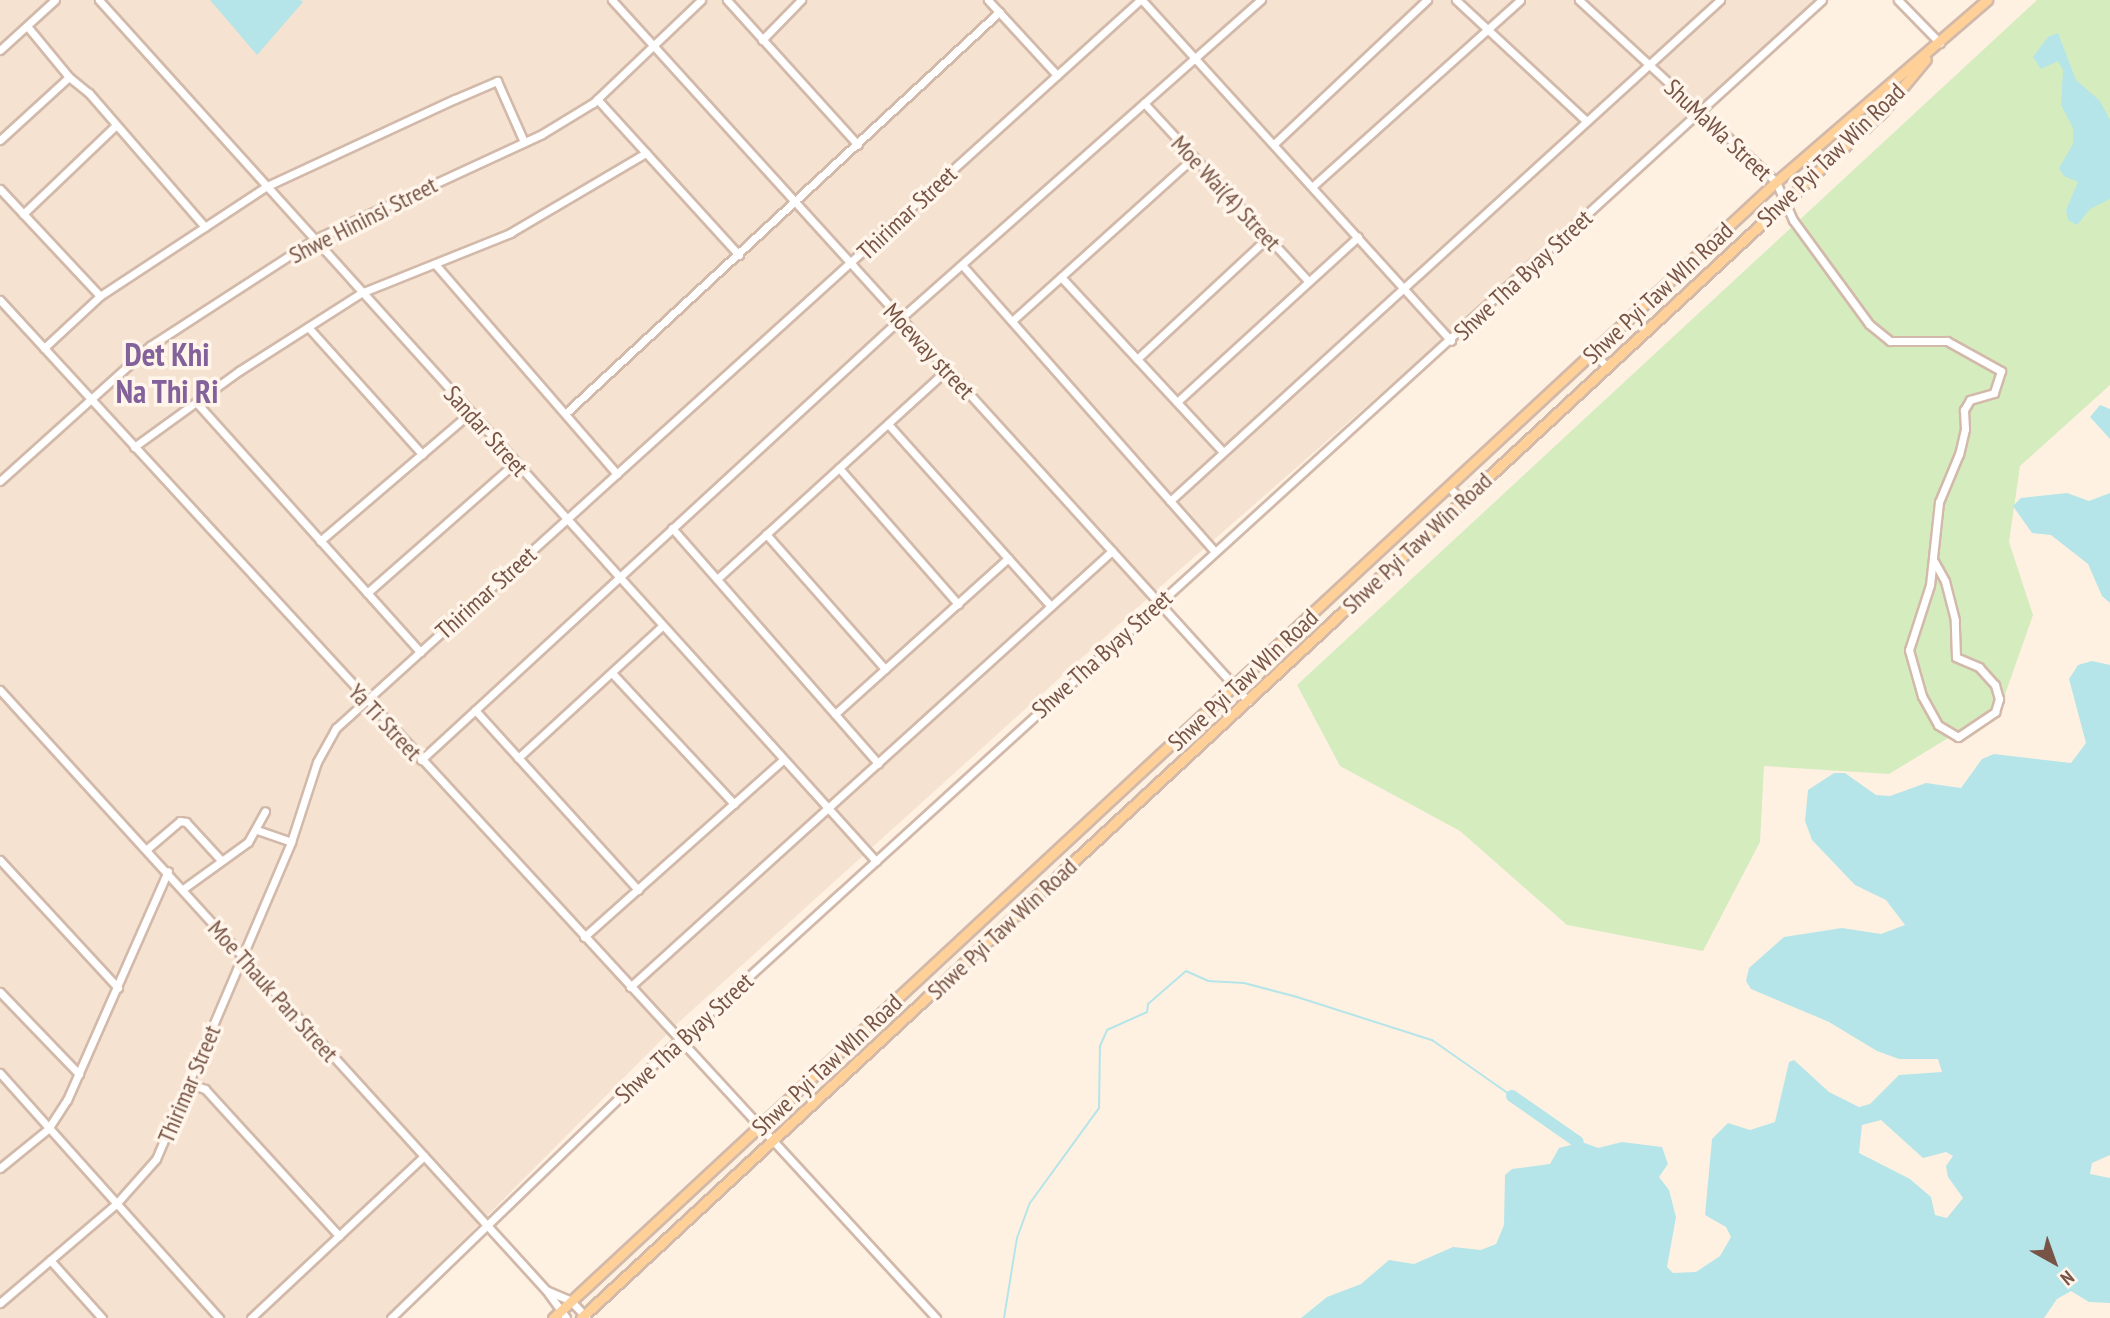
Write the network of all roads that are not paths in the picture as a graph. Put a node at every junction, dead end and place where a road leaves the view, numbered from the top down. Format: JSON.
{"nodes":[{"id":1,"x":55,"y":0,"type":"edge"},
{"id":2,"x":99,"y":0,"type":"edge"},
{"id":3,"x":612,"y":0,"type":"edge"},
{"id":4,"x":701,"y":0,"type":"edge"},
{"id":5,"x":727,"y":0,"type":"edge"},
{"id":6,"x":801,"y":0,"type":"edge"},
{"id":7,"x":988,"y":0,"type":"edge"},
{"id":8,"x":1141,"y":0,"type":"edge"},
{"id":9,"x":1261,"y":0,"type":"edge"},
{"id":10,"x":1427,"y":0,"type":"edge"},
{"id":11,"x":1456,"y":0,"type":"edge"},
{"id":12,"x":1520,"y":0,"type":"edge"},
{"id":13,"x":1579,"y":0,"type":"edge"},
{"id":14,"x":1720,"y":0,"type":"edge"},
{"id":15,"x":1822,"y":0,"type":"edge"},
{"id":16,"x":1898,"y":0,"type":"edge"},
{"id":17,"x":1987,"y":0,"type":"edge"},
{"id":18,"x":999,"y":12,"type":"junction"},
{"id":19,"x":27,"y":26,"type":"junction"},
{"id":20,"x":1489,"y":31,"type":"junction"},
{"id":21,"x":762,"y":40,"type":"junction"},
{"id":22,"x":1938,"y":44,"type":"junction"},
{"id":23,"x":654,"y":48,"type":"junction"},
{"id":24,"x":0,"y":50,"type":"edge"},
{"id":25,"x":1196,"y":57,"type":"junction"},
{"id":26,"x":1648,"y":65,"type":"junction"},
{"id":27,"x":1057,"y":75,"type":"junction"},
{"id":28,"x":69,"y":78,"type":"junction"},
{"id":29,"x":597,"y":99,"type":"junction"},
{"id":30,"x":1144,"y":103,"type":"junction"},
{"id":31,"x":1701,"y":111,"type":"junction"},
{"id":32,"x":1586,"y":121,"type":"junction"},
{"id":33,"x":116,"y":125,"type":"junction"},
{"id":34,"x":0,"y":140,"type":"edge"},
{"id":35,"x":524,"y":142,"type":"junction"},
{"id":36,"x":1275,"y":143,"type":"junction"},
{"id":37,"x":858,"y":145,"type":"junction"},
{"id":38,"x":646,"y":153,"type":"junction"},
{"id":39,"x":1193,"y":158,"type":"junction"},
{"id":40,"x":1776,"y":182,"type":"junction"},
{"id":41,"x":1313,"y":186,"type":"junction"},
{"id":42,"x":265,"y":187,"type":"junction"},
{"id":43,"x":0,"y":189,"type":"edge"},
{"id":44,"x":1784,"y":201,"type":"junction"},
{"id":45,"x":795,"y":204,"type":"junction"},
{"id":46,"x":23,"y":214,"type":"junction"},
{"id":47,"x":205,"y":227,"type":"junction"},
{"id":48,"x":1359,"y":237,"type":"junction"},
{"id":49,"x":1267,"y":238,"type":"junction"},
{"id":50,"x":313,"y":240,"type":"junction"},
{"id":51,"x":739,"y":255,"type":"junction"},
{"id":52,"x":435,"y":264,"type":"junction"},
{"id":53,"x":850,"y":265,"type":"junction"},
{"id":54,"x":963,"y":266,"type":"junction"},
{"id":55,"x":1061,"y":277,"type":"junction"},
{"id":56,"x":1308,"y":281,"type":"junction"},
{"id":57,"x":1402,"y":286,"type":"junction"},
{"id":58,"x":361,"y":293,"type":"junction"},
{"id":59,"x":100,"y":296,"type":"junction"},
{"id":60,"x":0,"y":300,"type":"edge"},
{"id":61,"x":900,"y":319,"type":"junction"},
{"id":62,"x":1012,"y":321,"type":"junction"},
{"id":63,"x":308,"y":327,"type":"junction"},
{"id":64,"x":1451,"y":341,"type":"junction"},
{"id":65,"x":44,"y":348,"type":"junction"},
{"id":66,"x":1594,"y":353,"type":"junction"},
{"id":67,"x":1137,"y":359,"type":"junction"},
{"id":68,"x":1607,"y":367,"type":"junction"},
{"id":69,"x":947,"y":370,"type":"junction"},
{"id":70,"x":90,"y":399,"type":"junction"},
{"id":71,"x":196,"y":402,"type":"junction"},
{"id":72,"x":1177,"y":402,"type":"junction"},
{"id":73,"x":566,"y":412,"type":"junction"},
{"id":74,"x":470,"y":413,"type":"junction"},
{"id":75,"x":888,"y":424,"type":"junction"},
{"id":76,"x":134,"y":447,"type":"junction"},
{"id":77,"x":1223,"y":452,"type":"junction"},
{"id":78,"x":422,"y":454,"type":"junction"},
{"id":79,"x":515,"y":463,"type":"junction"},
{"id":80,"x":839,"y":468,"type":"junction"},
{"id":81,"x":617,"y":474,"type":"junction"},
{"id":82,"x":0,"y":481,"type":"edge"},
{"id":83,"x":1449,"y":488,"type":"junction"},
{"id":84,"x":1170,"y":501,"type":"junction"},
{"id":85,"x":1462,"y":501,"type":"junction"},
{"id":86,"x":566,"y":520,"type":"junction"},
{"id":87,"x":672,"y":528,"type":"junction"},
{"id":88,"x":766,"y":534,"type":"junction"},
{"id":89,"x":320,"y":541,"type":"junction"},
{"id":90,"x":1112,"y":551,"type":"junction"},
{"id":91,"x":1215,"y":552,"type":"junction"},
{"id":92,"x":1008,"y":558,"type":"junction"},
{"id":93,"x":1934,"y":561,"type":"junction"},
{"id":94,"x":618,"y":577,"type":"junction"},
{"id":95,"x":717,"y":579,"type":"junction"},
{"id":96,"x":367,"y":593,"type":"junction"},
{"id":97,"x":1158,"y":602,"type":"junction"},
{"id":98,"x":958,"y":604,"type":"junction"},
{"id":99,"x":1051,"y":606,"type":"junction"},
{"id":100,"x":662,"y":626,"type":"junction"},
{"id":101,"x":421,"y":652,"type":"junction"},
{"id":102,"x":885,"y":669,"type":"junction"},
{"id":103,"x":612,"y":673,"type":"junction"},
{"id":104,"x":1235,"y":687,"type":"junction"},
{"id":105,"x":0,"y":690,"type":"edge"},
{"id":106,"x":363,"y":700,"type":"junction"},
{"id":107,"x":1248,"y":701,"type":"junction"},
{"id":108,"x":475,"y":710,"type":"junction"},
{"id":109,"x":835,"y":714,"type":"junction"},
{"id":110,"x":518,"y":758,"type":"junction"},
{"id":111,"x":421,"y":760,"type":"junction"},
{"id":112,"x":783,"y":760,"type":"junction"},
{"id":113,"x":878,"y":763,"type":"junction"},
{"id":114,"x":734,"y":804,"type":"junction"},
{"id":115,"x":827,"y":808,"type":"junction"},
{"id":116,"x":265,"y":811,"type":"dead end"},
{"id":117,"x":257,"y":830,"type":"junction"},
{"id":118,"x":291,"y":842,"type":"junction"},
{"id":119,"x":147,"y":849,"type":"junction"},
{"id":120,"x":0,"y":860,"type":"edge"},
{"id":121,"x":221,"y":860,"type":"junction"},
{"id":122,"x":876,"y":861,"type":"junction"},
{"id":123,"x":168,"y":871,"type":"junction"},
{"id":124,"x":183,"y":889,"type":"junction"},
{"id":125,"x":638,"y":890,"type":"junction"},
{"id":126,"x":584,"y":937,"type":"junction"},
{"id":127,"x":241,"y":959,"type":"junction"},
{"id":128,"x":630,"y":987,"type":"junction"},
{"id":129,"x":118,"y":988,"type":"junction"},
{"id":130,"x":0,"y":992,"type":"edge"},
{"id":131,"x":679,"y":1040,"type":"junction"},
{"id":132,"x":0,"y":1073,"type":"edge"},
{"id":133,"x":79,"y":1074,"type":"junction"},
{"id":134,"x":191,"y":1084,"type":"junction"},
{"id":135,"x":760,"y":1127,"type":"junction"},
{"id":136,"x":48,"y":1129,"type":"junction"},
{"id":137,"x":772,"y":1141,"type":"junction"},
{"id":138,"x":424,"y":1156,"type":"junction"},
{"id":139,"x":0,"y":1168,"type":"edge"},
{"id":140,"x":116,"y":1204,"type":"junction"},
{"id":141,"x":488,"y":1227,"type":"junction"},
{"id":142,"x":339,"y":1236,"type":"junction"},
{"id":143,"x":50,"y":1261,"type":"junction"},
{"id":144,"x":546,"y":1290,"type":"junction"},
{"id":145,"x":571,"y":1301,"type":"junction"},
{"id":146,"x":0,"y":1303,"type":"edge"},
{"id":147,"x":560,"y":1316,"type":"edge"},
{"id":148,"x":584,"y":1317,"type":"edge"},
{"id":149,"x":102,"y":1318,"type":"edge"},
{"id":150,"x":219,"y":1318,"type":"edge"},
{"id":151,"x":251,"y":1318,"type":"edge"},
{"id":152,"x":391,"y":1318,"type":"edge"},
{"id":153,"x":936,"y":1318,"type":"edge"}],
"edges":[{"from":1,"to":19,"type":"street"},
{"from":2,"to":42,"type":"street","name":"Sandar Street"},
{"from":3,"to":23,"type":"street","name":"Moeway street"},
{"from":4,"to":23,"type":"street","name":"Shwe Hininsi Street"},
{"from":5,"to":21,"type":"street"},
{"from":6,"to":21,"type":"street"},
{"from":7,"to":18,"type":"street"},
{"from":8,"to":25,"type":"street"},
{"from":8,"to":27,"type":"street","name":"Thirimar Street"},
{"from":9,"to":25,"type":"street"},
{"from":10,"to":36,"type":"street"},
{"from":11,"to":20,"type":"street"},
{"from":12,"to":20,"type":"street"},
{"from":13,"to":26,"type":"street","name":"ShuMaWa Street"},
{"from":14,"to":26,"type":"street"},
{"from":15,"to":31,"type":"street","name":"Shwe Tha Byay Street"},
{"from":16,"to":22,"type":"street"},
{"from":17,"to":22,"type":"main road"},
{"from":18,"to":27,"type":"street"},
{"from":18,"to":37,"type":"street"},
{"from":19,"to":24,"type":"street"},
{"from":19,"to":28,"type":"street"},
{"from":20,"to":32,"type":"street"},
{"from":20,"to":41,"type":"street"},
{"from":21,"to":37,"type":"street"},
{"from":22,"to":40,"type":"main road","name":"Shwe Pyi Taw WIn Road"},
{"from":22,"to":44,"type":"main road","name":"Shwe Pyi Taw Win Road"},
{"from":23,"to":29,"type":"street","name":"Shwe Hininsi Street"},
{"from":23,"to":45,"type":"street","name":"Moeway street"},
{"from":25,"to":30,"type":"street"},
{"from":25,"to":36,"type":"street"},
{"from":26,"to":31,"type":"street","name":"ShuMaWa Street"},
{"from":26,"to":32,"type":"street"},
{"from":27,"to":53,"type":"street","name":"Thirimar Street"},
{"from":28,"to":33,"type":"street"},
{"from":28,"to":34,"type":"street"},
{"from":29,"to":35,"type":"street","name":"Shwe Hininsi Street"},
{"from":29,"to":38,"type":"street"},
{"from":30,"to":39,"type":"street","name":"Moe Wai(4) Street"},
{"from":30,"to":54,"type":"street"},
{"from":31,"to":40,"type":"street","name":"ShuMaWa Street"},
{"from":31,"to":64,"type":"street","name":"Shwe Tha Byay Street"},
{"from":32,"to":57,"type":"street"},
{"from":33,"to":46,"type":"street"},
{"from":33,"to":47,"type":"street"},
{"from":35,"to":42,"type":"street"},
{"from":35,"to":50,"type":"street","name":"Shwe Hininsi Street"},
{"from":36,"to":41,"type":"street"},
{"from":37,"to":45,"type":"street"},
{"from":38,"to":51,"type":"street"},
{"from":38,"to":52,"type":"street"},
{"from":39,"to":49,"type":"street","name":"Moe Wai(4) Street"},
{"from":39,"to":55,"type":"street"},
{"from":40,"to":44,"type":"street","name":"ShuMaWa Street"},
{"from":40,"to":66,"type":"main road","name":"Shwe Pyi Taw WIn Road"},
{"from":41,"to":48,"type":"street"},
{"from":42,"to":47,"type":"street"},
{"from":42,"to":50,"type":"street","name":"Sandar Street"},
{"from":43,"to":46,"type":"street"},
{"from":44,"to":68,"type":"main road","name":"Shwe Pyi Taw Win Road"},
{"from":44,"to":93,"type":"street","name":"ShuMaWa Street"},
{"from":45,"to":51,"type":"street"},
{"from":45,"to":53,"type":"street","name":"Moeway street"},
{"from":46,"to":59,"type":"street"},
{"from":47,"to":59,"type":"street"},
{"from":48,"to":56,"type":"street"},
{"from":48,"to":57,"type":"street"},
{"from":49,"to":56,"type":"street","name":"Moe Wai(4) Street"},
{"from":49,"to":67,"type":"street"},
{"from":50,"to":58,"type":"street","name":"Sandar Street"},
{"from":50,"to":70,"type":"street","name":"Shwe Hininsi Street"},
{"from":51,"to":73,"type":"street"},
{"from":52,"to":58,"type":"street"},
{"from":52,"to":73,"type":"street"},
{"from":53,"to":61,"type":"street","name":"Moeway street"},
{"from":53,"to":81,"type":"street","name":"Thirimar Street"},
{"from":54,"to":61,"type":"street"},
{"from":54,"to":62,"type":"street"},
{"from":55,"to":62,"type":"street"},
{"from":55,"to":67,"type":"street"},
{"from":56,"to":72,"type":"street"},
{"from":57,"to":64,"type":"street"},
{"from":57,"to":77,"type":"street"},
{"from":58,"to":63,"type":"street"},
{"from":58,"to":74,"type":"street","name":"Sandar Street"},
{"from":59,"to":65,"type":"street"},
{"from":60,"to":65,"type":"street","name":"Ya Ti Street"},
{"from":61,"to":69,"type":"street","name":"Moeway street"},
{"from":61,"to":87,"type":"street"},
{"from":62,"to":84,"type":"street"},
{"from":63,"to":71,"type":"street"},
{"from":63,"to":78,"type":"street"},
{"from":64,"to":91,"type":"street","name":"Shwe Tha Byay Street"},
{"from":65,"to":70,"type":"street","name":"Ya Ti Street"},
{"from":66,"to":68,"type":"street"},
{"from":66,"to":83,"type":"main road","name":"Shwe Pyi Taw WIn Road"},
{"from":67,"to":72,"type":"street"},
{"from":68,"to":85,"type":"main road","name":"Shwe Pyi Taw Win Road"},
{"from":69,"to":75,"type":"street"},
{"from":69,"to":90,"type":"street","name":"Moeway street"},
{"from":70,"to":76,"type":"street","name":"Ya Ti Street"},
{"from":70,"to":82,"type":"street","name":"Shwe Hininsi Street"},
{"from":71,"to":76,"type":"street"},
{"from":71,"to":89,"type":"street"},
{"from":72,"to":77,"type":"street"},
{"from":73,"to":81,"type":"street"},
{"from":74,"to":78,"type":"street"},
{"from":74,"to":79,"type":"street","name":"Sandar Street"},
{"from":75,"to":80,"type":"street"},
{"from":75,"to":92,"type":"street"},
{"from":76,"to":106,"type":"street","name":"Ya Ti Street"},
{"from":77,"to":84,"type":"street"},
{"from":78,"to":89,"type":"street"},
{"from":79,"to":86,"type":"street","name":"Sandar Street"},
{"from":79,"to":96,"type":"street"},
{"from":80,"to":88,"type":"street"},
{"from":80,"to":98,"type":"street"},
{"from":81,"to":86,"type":"street","name":"Thirimar Street"},
{"from":83,"to":85,"type":"street"},
{"from":83,"to":104,"type":"main road","name":"Shwe Pyi Taw WIn Road"},
{"from":84,"to":91,"type":"street"},
{"from":85,"to":107,"type":"main road","name":"Shwe Pyi Taw Win Road"},
{"from":86,"to":94,"type":"street","name":"Sandar Street"},
{"from":86,"to":101,"type":"street","name":"Thirimar Street"},
{"from":87,"to":94,"type":"street"},
{"from":87,"to":95,"type":"street"},
{"from":88,"to":95,"type":"street"},
{"from":88,"to":102,"type":"street"},
{"from":89,"to":96,"type":"street"},
{"from":90,"to":97,"type":"street","name":"Moeway street"},
{"from":90,"to":99,"type":"street"},
{"from":91,"to":97,"type":"street","name":"Shwe Tha Byay Street"},
{"from":92,"to":98,"type":"street"},
{"from":92,"to":99,"type":"street"},
{"from":93,"to":93,"type":"street","name":"ShuMaWa Street"},
{"from":94,"to":100,"type":"street","name":"Sandar Street"},
{"from":94,"to":108,"type":"street"},
{"from":95,"to":109,"type":"street"},
{"from":96,"to":101,"type":"street"},
{"from":97,"to":104,"type":"street","name":"Moeway street"},
{"from":97,"to":122,"type":"street","name":"Shwe Tha Byay Street"},
{"from":98,"to":102,"type":"street"},
{"from":99,"to":113,"type":"street"},
{"from":100,"to":103,"type":"street"},
{"from":100,"to":112,"type":"street","name":"Sandar Street"},
{"from":101,"to":106,"type":"street","name":"Thirimar Street"},
{"from":102,"to":109,"type":"street"},
{"from":103,"to":110,"type":"street"},
{"from":103,"to":114,"type":"street"},
{"from":104,"to":107,"type":"street","name":"Moeway street"},
{"from":104,"to":135,"type":"main road","name":"Shwe Pyi Taw WIn Road"},
{"from":105,"to":119,"type":"street","name":"Moe Thauk Pan Street"},
{"from":106,"to":111,"type":"street","name":"Ya Ti Street"},
{"from":106,"to":118,"type":"street","name":"Thirimar Street"},
{"from":107,"to":137,"type":"main road","name":"Shwe Pyi Taw Win Road"},
{"from":108,"to":110,"type":"street"},
{"from":108,"to":111,"type":"street"},
{"from":109,"to":113,"type":"street"},
{"from":110,"to":125,"type":"street"},
{"from":111,"to":126,"type":"street","name":"Ya Ti Street"},
{"from":112,"to":114,"type":"street"},
{"from":112,"to":115,"type":"street","name":"Sandar Street"},
{"from":113,"to":115,"type":"street"},
{"from":114,"to":125,"type":"street"},
{"from":115,"to":122,"type":"street","name":"Sandar Street"},
{"from":115,"to":128,"type":"street"},
{"from":116,"to":117,"type":"street"},
{"from":117,"to":118,"type":"street"},
{"from":117,"to":121,"type":"street"},
{"from":118,"to":127,"type":"street","name":"Thirimar Street"},
{"from":119,"to":121,"type":"street"},
{"from":119,"to":123,"type":"street","name":"Moe Thauk Pan Street"},
{"from":120,"to":129,"type":"street"},
{"from":121,"to":124,"type":"street"},
{"from":122,"to":131,"type":"street","name":"Shwe Tha Byay Street"},
{"from":123,"to":124,"type":"street","name":"Moe Thauk Pan Street"},
{"from":123,"to":129,"type":"street"},
{"from":124,"to":127,"type":"street","name":"Moe Thauk Pan Street"},
{"from":125,"to":126,"type":"street"},
{"from":126,"to":128,"type":"street","name":"Ya Ti Street"},
{"from":127,"to":134,"type":"street","name":"Thirimar Street"},
{"from":127,"to":138,"type":"street","name":"Moe Thauk Pan Street"},
{"from":128,"to":131,"type":"street","name":"Ya Ti Street"},
{"from":129,"to":133,"type":"street"},
{"from":130,"to":133,"type":"street"},
{"from":131,"to":135,"type":"street","name":"Ya Ti Street"},
{"from":131,"to":141,"type":"street","name":"Shwe Tha Byay Street"},
{"from":132,"to":136,"type":"street"},
{"from":133,"to":136,"type":"street"},
{"from":134,"to":140,"type":"street","name":"Thirimar Street"},
{"from":134,"to":142,"type":"street"},
{"from":135,"to":137,"type":"street","name":"Ya Ti Street"},
{"from":135,"to":145,"type":"main road","name":"Shwe Pyi Taw WIn Road"},
{"from":136,"to":139,"type":"street"},
{"from":136,"to":140,"type":"street"},
{"from":137,"to":148,"type":"main road","name":"Shwe Pyi Taw Win Road"},
{"from":137,"to":153,"type":"street","name":"Ya Ti Street"},
{"from":138,"to":141,"type":"street","name":"Moe Thauk Pan Street"},
{"from":138,"to":142,"type":"street"},
{"from":140,"to":143,"type":"street","name":"Thirimar Street"},
{"from":140,"to":150,"type":"street"},
{"from":141,"to":144,"type":"street","name":"Moe Thauk Pan Street"},
{"from":141,"to":152,"type":"street","name":"Shwe Tha Byay Street"},
{"from":142,"to":151,"type":"street"},
{"from":143,"to":146,"type":"street","name":"Thirimar Street"},
{"from":143,"to":149,"type":"street"},
{"from":144,"to":145,"type":"street"},
{"from":144,"to":147,"type":"street"},
{"from":145,"to":147,"type":"main road","name":"Shwe Pyi Taw WIn Road"},
{"from":145,"to":148,"type":"street"}]}
